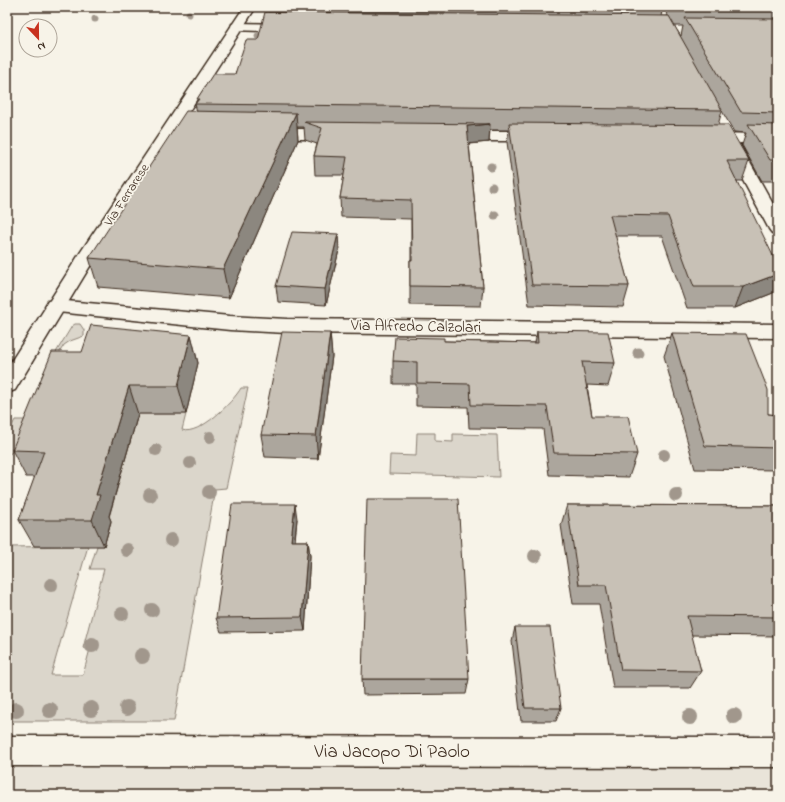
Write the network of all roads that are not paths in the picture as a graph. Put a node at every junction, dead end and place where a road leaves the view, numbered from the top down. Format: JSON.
{"nodes":[{"id":1,"x":250,"y":7,"type":"edge"},
{"id":2,"x":237,"y":27,"type":"junction"},
{"id":3,"x":303,"y":28,"type":"edge"},
{"id":4,"x":719,"y":122,"type":"edge"},
{"id":5,"x":252,"y":134,"type":"edge"},
{"id":6,"x":347,"y":135,"type":"edge"},
{"id":7,"x":442,"y":135,"type":"edge"},
{"id":8,"x":553,"y":136,"type":"edge"},
{"id":9,"x":687,"y":138,"type":"edge"},
{"id":10,"x":728,"y":138,"type":"junction"},
{"id":11,"x":778,"y":139,"type":"edge"},
{"id":12,"x":778,"y":229,"type":"edge"},
{"id":13,"x":54,"y":306,"type":"junction"},
{"id":14,"x":778,"y":331,"type":"edge"},
{"id":15,"x":7,"y":385,"type":"edge"},
{"id":16,"x":7,"y":751,"type":"edge"},
{"id":17,"x":778,"y":752,"type":"edge"}],
"edges":[{"from":1,"to":2,"type":"street","name":"Via Ferrarese"},
{"from":2,"to":3,"type":"street"},
{"from":2,"to":13,"type":"street","name":"Via Ferrarese"},
{"from":4,"to":10,"type":"street"},
{"from":5,"to":6,"type":"street"},
{"from":7,"to":8,"type":"street"},
{"from":9,"to":10,"type":"street"},
{"from":10,"to":11,"type":"street"},
{"from":10,"to":12,"type":"street"},
{"from":13,"to":14,"type":"street","name":"Via Alfredo Calzolari"},
{"from":13,"to":15,"type":"street","name":"Via Ferrarese"},
{"from":16,"to":17,"type":"street","name":"Via Jacopo Di Paolo"}]}
